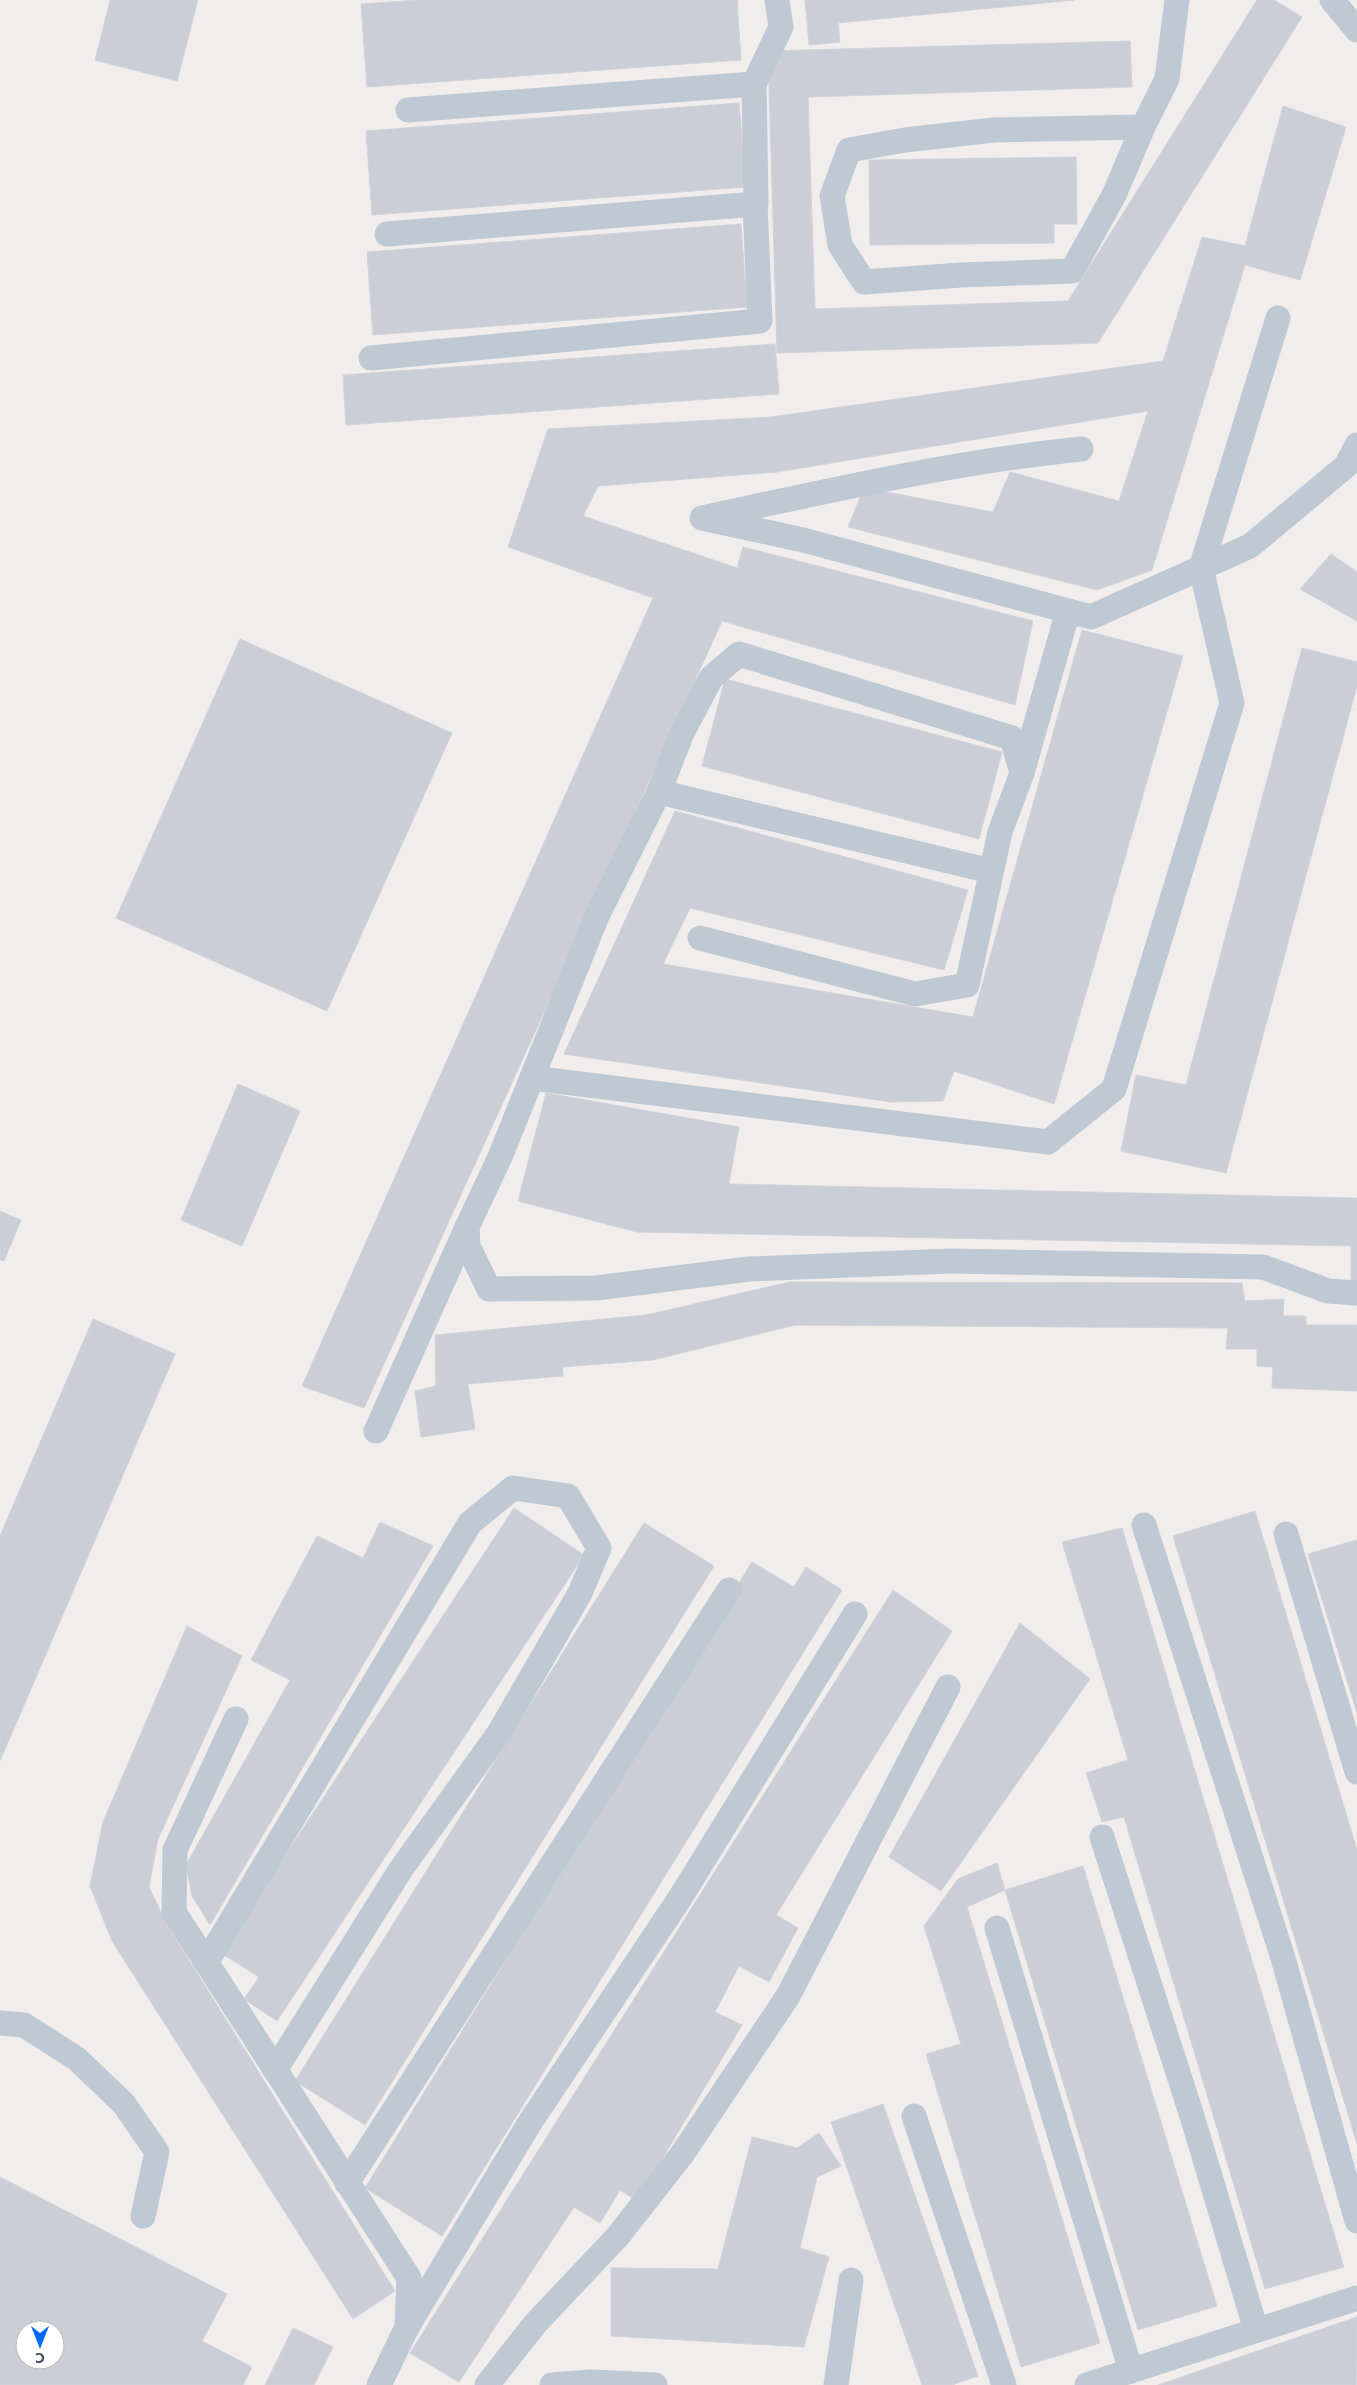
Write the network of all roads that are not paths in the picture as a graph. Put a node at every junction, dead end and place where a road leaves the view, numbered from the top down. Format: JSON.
{"nodes":[{"id":1,"x":776,"y":0,"type":"edge"},
{"id":2,"x":1177,"y":0,"type":"edge"},
{"id":3,"x":1332,"y":0,"type":"edge"},
{"id":4,"x":1357,"y":30,"type":"edge"},
{"id":5,"x":754,"y":84,"type":"junction"},
{"id":6,"x":408,"y":110,"type":"dead end"},
{"id":7,"x":1143,"y":127,"type":"junction"},
{"id":8,"x":755,"y":204,"type":"junction"},
{"id":9,"x":387,"y":234,"type":"dead end"},
{"id":10,"x":1278,"y":318,"type":"dead end"},
{"id":11,"x":371,"y":358,"type":"dead end"},
{"id":12,"x":1357,"y":445,"type":"edge"},
{"id":13,"x":1081,"y":450,"type":"dead end"},
{"id":14,"x":1201,"y":568,"type":"junction"},
{"id":15,"x":1068,"y":611,"type":"junction"},
{"id":16,"x":1022,"y":773,"type":"junction"},
{"id":17,"x":659,"y":792,"type":"junction"},
{"id":18,"x":991,"y":871,"type":"junction"},
{"id":19,"x":700,"y":938,"type":"dead end"},
{"id":20,"x":532,"y":1078,"type":"junction"},
{"id":21,"x":467,"y":1227,"type":"junction"},
{"id":22,"x":1357,"y":1293,"type":"edge"},
{"id":23,"x":376,"y":1431,"type":"dead end"},
{"id":24,"x":1144,"y":1525,"type":"dead end"},
{"id":25,"x":1286,"y":1534,"type":"dead end"},
{"id":26,"x":729,"y":1590,"type":"dead end"},
{"id":27,"x":855,"y":1614,"type":"dead end"},
{"id":28,"x":948,"y":1687,"type":"dead end"},
{"id":29,"x":236,"y":1719,"type":"dead end"},
{"id":30,"x":1357,"y":1772,"type":"edge"},
{"id":31,"x":1102,"y":1837,"type":"dead end"},
{"id":32,"x":997,"y":1928,"type":"dead end"},
{"id":33,"x":206,"y":1963,"type":"junction"},
{"id":34,"x":0,"y":2023,"type":"edge"},
{"id":35,"x":275,"y":2070,"type":"junction"},
{"id":36,"x":914,"y":2116,"type":"dead end"},
{"id":37,"x":347,"y":2183,"type":"junction"},
{"id":38,"x":143,"y":2216,"type":"dead end"},
{"id":39,"x":1357,"y":2221,"type":"edge"},
{"id":40,"x":851,"y":2280,"type":"dead end"},
{"id":41,"x":1357,"y":2298,"type":"edge"},
{"id":42,"x":407,"y":2327,"type":"junction"},
{"id":43,"x":1256,"y":2330,"type":"junction"},
{"id":44,"x":1131,"y":2371,"type":"junction"},
{"id":45,"x":378,"y":2385,"type":"edge"},
{"id":46,"x":488,"y":2385,"type":"edge"},
{"id":47,"x":552,"y":2385,"type":"edge"},
{"id":48,"x":655,"y":2385,"type":"edge"},
{"id":49,"x":836,"y":2385,"type":"edge"},
{"id":50,"x":1004,"y":2385,"type":"edge"},
{"id":51,"x":1087,"y":2385,"type":"edge"}],
"edges":[{"from":1,"to":5,"type":"lane"},
{"from":2,"to":7,"type":"lane"},
{"from":3,"to":4,"type":"lane"},
{"from":5,"to":6,"type":"lane"},
{"from":5,"to":8,"type":"lane"},
{"from":7,"to":7,"type":"lane"},
{"from":8,"to":9,"type":"lane"},
{"from":8,"to":11,"type":"lane"},
{"from":10,"to":14,"type":"lane"},
{"from":12,"to":14,"type":"lane"},
{"from":13,"to":15,"type":"lane"},
{"from":14,"to":15,"type":"lane"},
{"from":14,"to":20,"type":"lane"},
{"from":15,"to":16,"type":"lane"},
{"from":16,"to":17,"type":"lane"},
{"from":16,"to":18,"type":"lane"},
{"from":17,"to":18,"type":"lane"},
{"from":17,"to":20,"type":"lane"},
{"from":18,"to":19,"type":"lane"},
{"from":20,"to":21,"type":"lane"},
{"from":21,"to":22,"type":"lane"},
{"from":21,"to":23,"type":"lane"},
{"from":24,"to":39,"type":"lane"},
{"from":25,"to":30,"type":"lane"},
{"from":26,"to":37,"type":"lane"},
{"from":27,"to":42,"type":"lane"},
{"from":28,"to":46,"type":"lane"},
{"from":29,"to":33,"type":"lane"},
{"from":31,"to":43,"type":"lane"},
{"from":32,"to":44,"type":"lane"},
{"from":33,"to":35,"type":"lane"},
{"from":33,"to":35,"type":"lane"},
{"from":34,"to":38,"type":"lane"},
{"from":35,"to":37,"type":"lane"},
{"from":36,"to":50,"type":"lane"},
{"from":37,"to":42,"type":"lane"},
{"from":40,"to":49,"type":"lane"},
{"from":41,"to":43,"type":"lane"},
{"from":42,"to":45,"type":"lane"},
{"from":43,"to":44,"type":"lane"},
{"from":44,"to":51,"type":"lane"},
{"from":47,"to":48,"type":"lane"}]}
